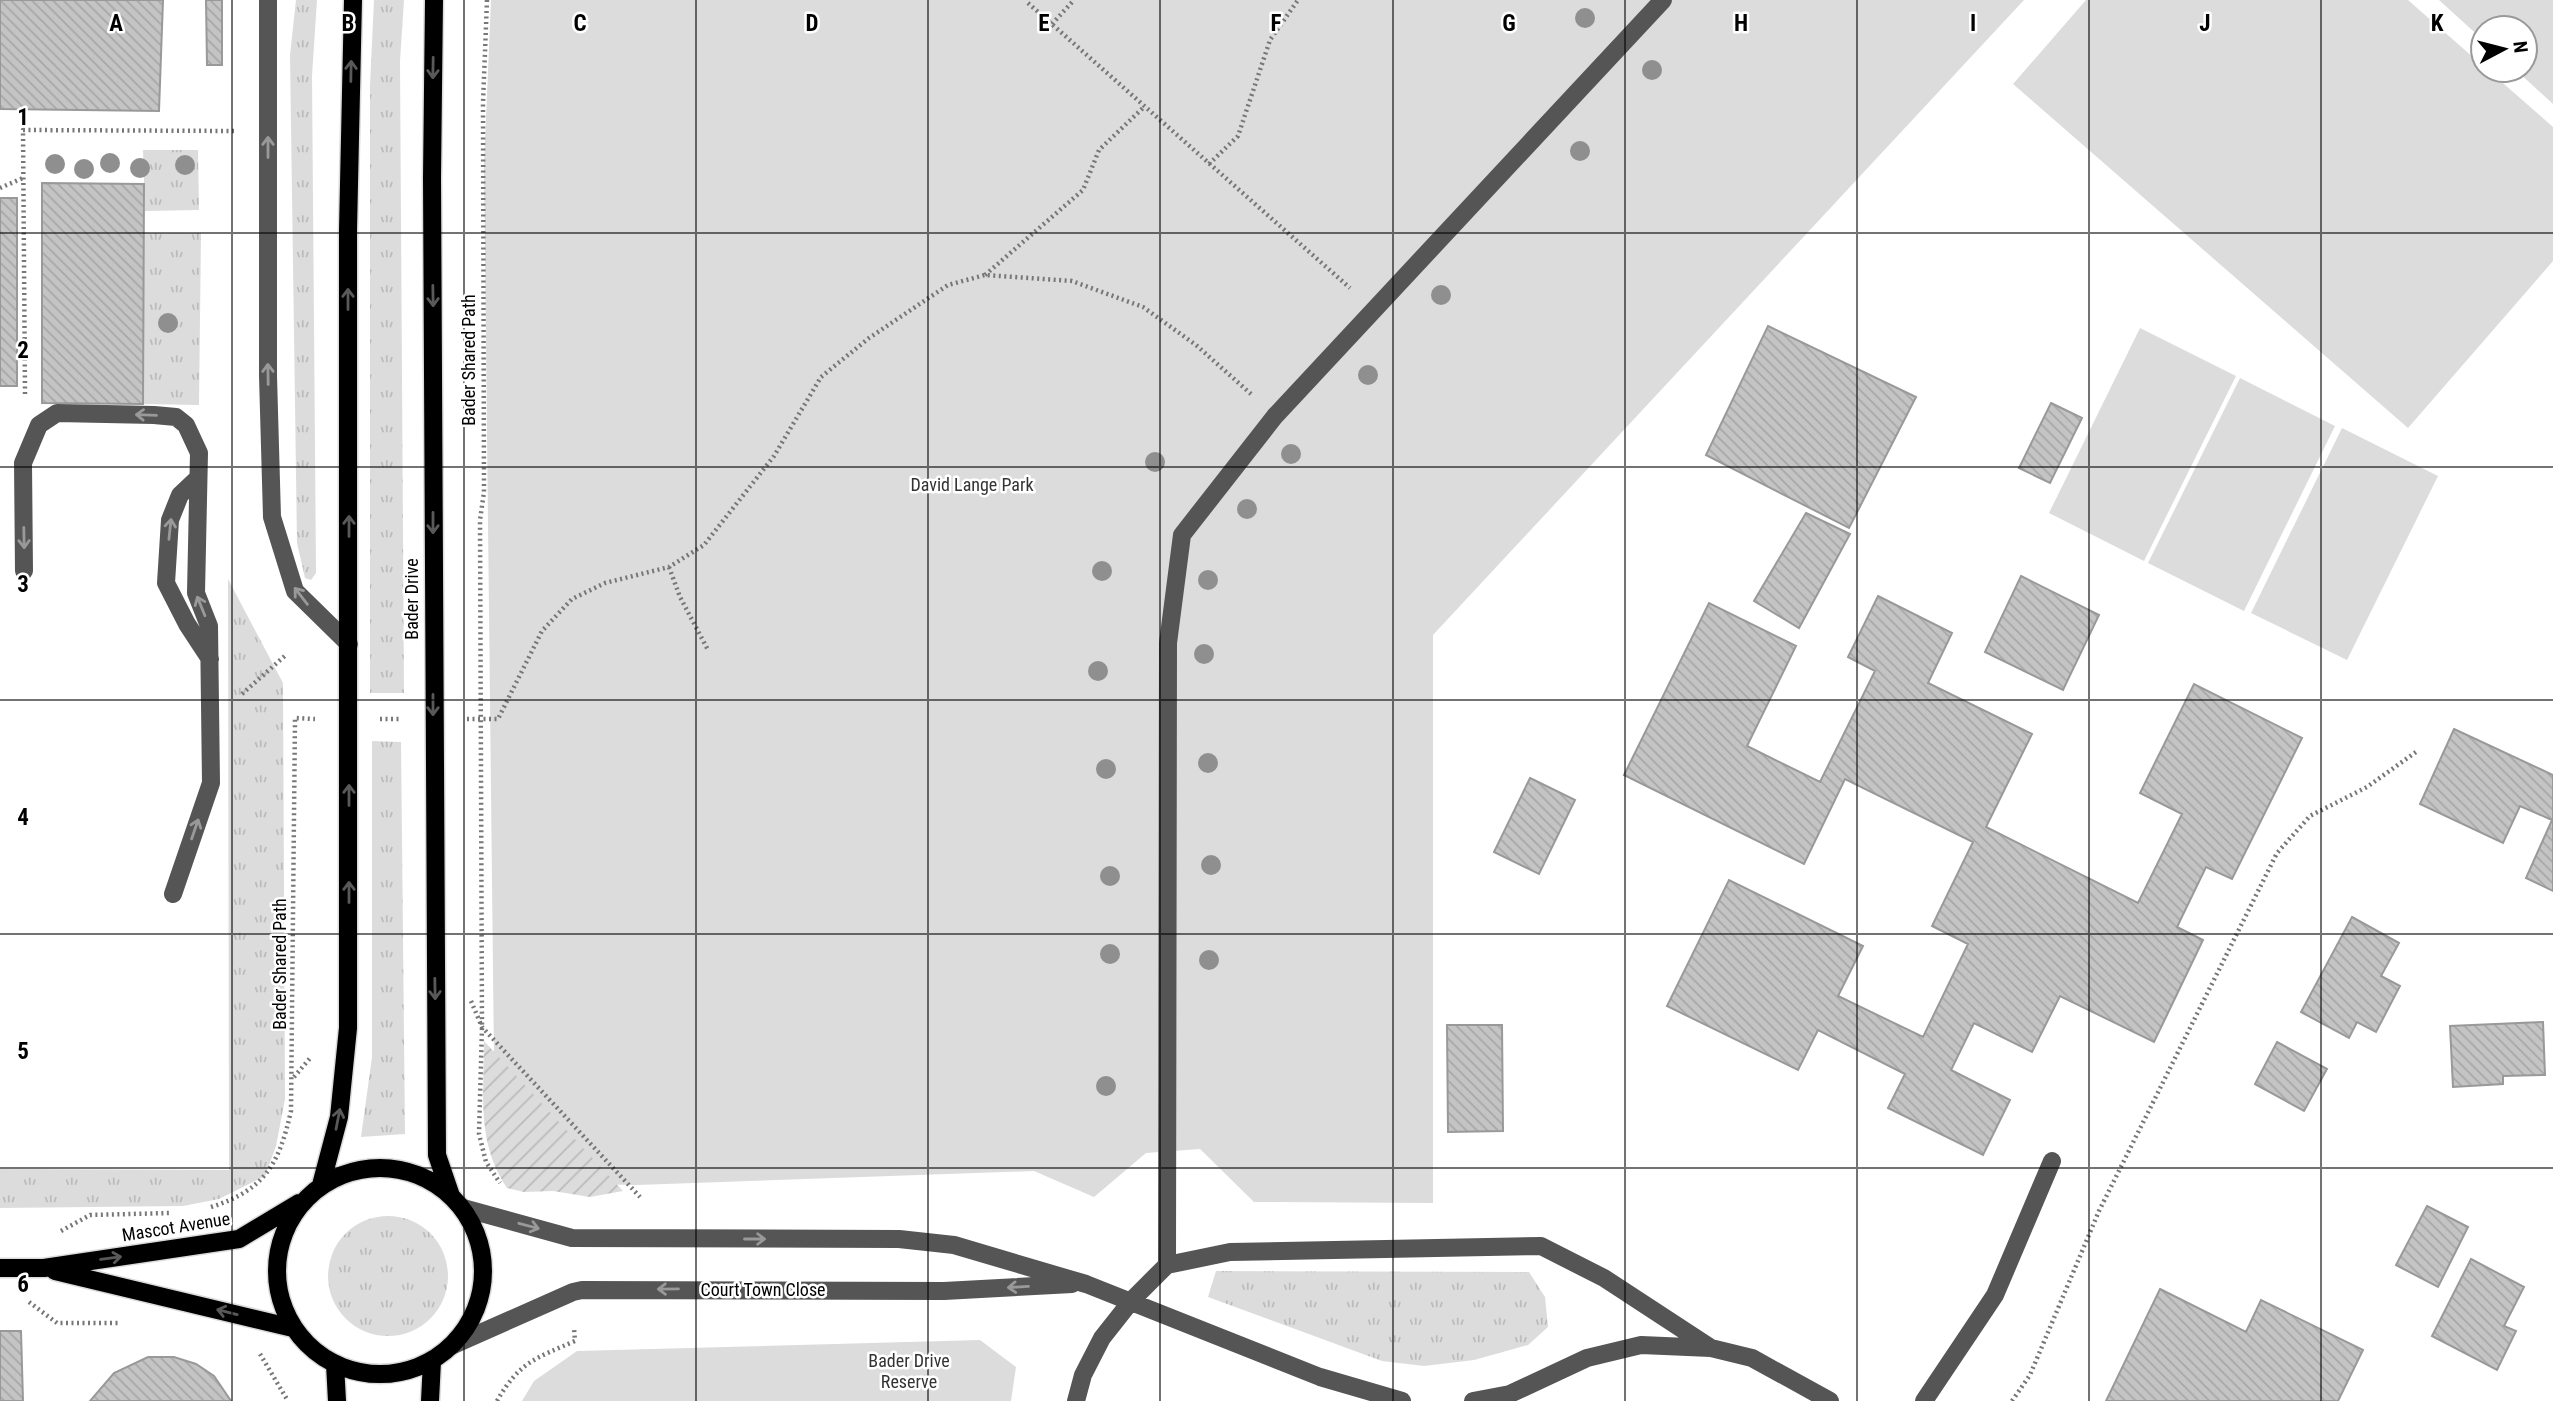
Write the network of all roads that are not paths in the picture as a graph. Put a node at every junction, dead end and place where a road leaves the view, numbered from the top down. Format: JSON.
{"nodes":[{"id":1,"x":268,"y":0,"type":"edge"},
{"id":2,"x":353,"y":0,"type":"edge"},
{"id":3,"x":434,"y":0,"type":"edge"},
{"id":4,"x":1663,"y":0,"type":"edge"},
{"id":5,"x":198,"y":478,"type":"junction"},
{"id":6,"x":24,"y":571,"type":"dead end"},
{"id":7,"x":349,"y":644,"type":"junction"},
{"id":8,"x":210,"y":659,"type":"junction"},
{"id":9,"x":173,"y":894,"type":"dead end"},
{"id":10,"x":2052,"y":1161,"type":"dead end"},
{"id":11,"x":321,"y":1185,"type":"junction"},
{"id":12,"x":304,"y":1199,"type":"junction"},
{"id":13,"x":457,"y":1202,"type":"junction"},
{"id":14,"x":1167,"y":1265,"type":"junction"},
{"id":15,"x":0,"y":1268,"type":"edge"},
{"id":16,"x":44,"y":1268,"type":"junction"},
{"id":17,"x":1086,"y":1284,"type":"junction"},
{"id":18,"x":1132,"y":1300,"type":"junction"},
{"id":19,"x":293,"y":1328,"type":"junction"},
{"id":20,"x":452,"y":1346,"type":"junction"},
{"id":21,"x":1711,"y":1348,"type":"junction"},
{"id":22,"x":432,"y":1361,"type":"junction"},
{"id":23,"x":335,"y":1364,"type":"junction"},
{"id":24,"x":337,"y":1401,"type":"edge"},
{"id":25,"x":430,"y":1401,"type":"edge"},
{"id":26,"x":1076,"y":1401,"type":"edge"},
{"id":27,"x":1402,"y":1401,"type":"edge"},
{"id":28,"x":1473,"y":1401,"type":"edge"},
{"id":29,"x":1830,"y":1401,"type":"edge"},
{"id":30,"x":1924,"y":1401,"type":"edge"}],
"edges":[{"from":7,"to":1,"type":"street","one_way":true},
{"from":7,"to":2,"type":"main road","one_way":true},
{"from":3,"to":13,"type":"main road","name":"Bader Drive","one_way":true},
{"from":4,"to":14,"type":"street"},
{"from":5,"to":6,"type":"street","one_way":true},
{"from":8,"to":5,"type":"street","one_way":true},
{"from":8,"to":5,"type":"street","one_way":true},
{"from":11,"to":7,"type":"main road","one_way":true},
{"from":9,"to":8,"type":"street","one_way":true},
{"from":10,"to":30,"type":"street"},
{"from":11,"to":12,"type":"main road"},
{"from":11,"to":13,"type":"main road"},
{"from":16,"to":12,"type":"main road","name":"Mascot Avenue","one_way":true},
{"from":12,"to":19,"type":"main road"},
{"from":13,"to":17,"type":"street","name":"Court Town Close","one_way":true},
{"from":13,"to":20,"type":"main road"},
{"from":14,"to":18,"type":"street"},
{"from":14,"to":21,"type":"street"},
{"from":15,"to":16,"type":"main road","name":"Mascot Avenue"},
{"from":19,"to":16,"type":"main road","name":"Mascot Avenue","one_way":true},
{"from":17,"to":18,"type":"street","name":"Court Town Close"},
{"from":17,"to":20,"type":"street","name":"Court Town Close","one_way":true},
{"from":18,"to":26,"type":"street"},
{"from":18,"to":27,"type":"street","name":"Court Town Close"},
{"from":19,"to":23,"type":"main road"},
{"from":20,"to":22,"type":"main road"},
{"from":21,"to":28,"type":"street"},
{"from":21,"to":29,"type":"street"},
{"from":22,"to":23,"type":"main road"},
{"from":22,"to":25,"type":"main road"},
{"from":23,"to":24,"type":"main road"}]}
